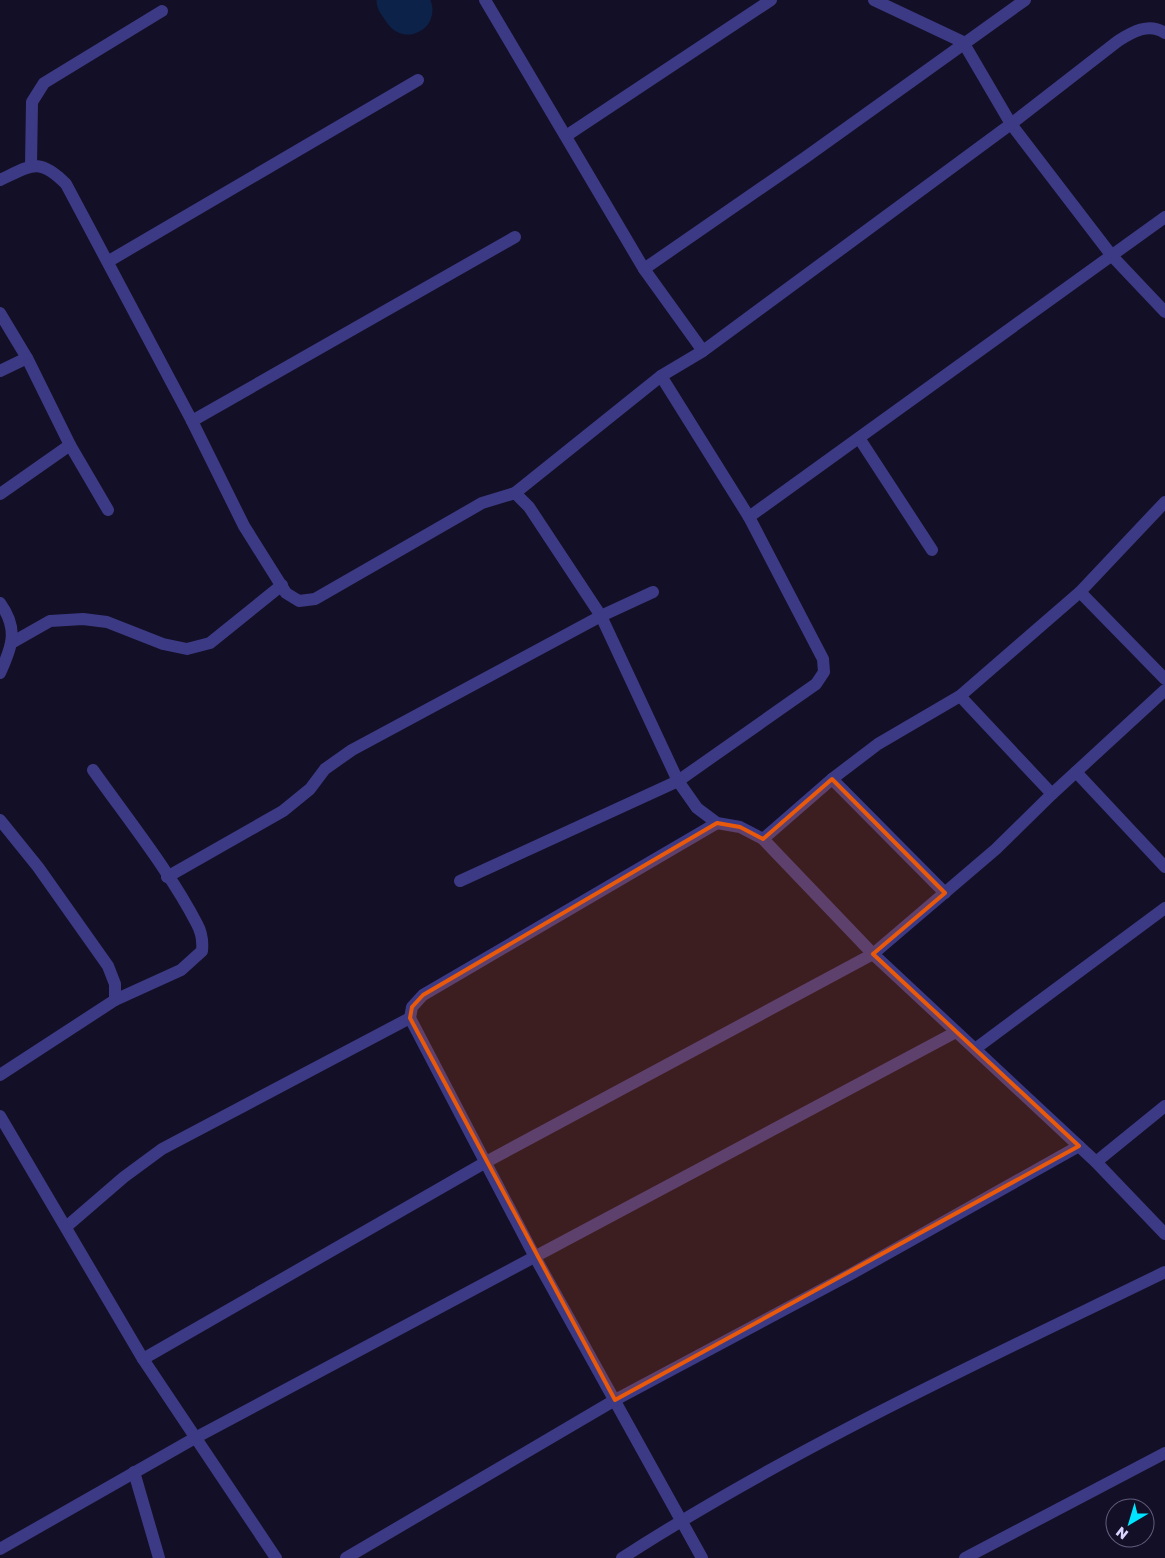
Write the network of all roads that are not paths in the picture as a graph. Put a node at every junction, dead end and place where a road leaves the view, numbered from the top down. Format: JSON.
{"nodes":[{"id":1,"x":485,"y":0,"type":"edge"},
{"id":2,"x":771,"y":0,"type":"edge"},
{"id":3,"x":874,"y":0,"type":"edge"},
{"id":4,"x":1025,"y":0,"type":"edge"},
{"id":5,"x":162,"y":10,"type":"dead end"},
{"id":6,"x":1165,"y":33,"type":"edge"},
{"id":7,"x":963,"y":42,"type":"junction"},
{"id":8,"x":418,"y":80,"type":"dead end"},
{"id":9,"x":1011,"y":124,"type":"junction"},
{"id":10,"x":566,"y":136,"type":"junction"},
{"id":11,"x":31,"y":166,"type":"junction"},
{"id":12,"x":0,"y":180,"type":"edge"},
{"id":13,"x":1165,"y":217,"type":"edge"},
{"id":14,"x":515,"y":237,"type":"dead end"},
{"id":15,"x":1112,"y":256,"type":"junction"},
{"id":16,"x":108,"y":261,"type":"junction"},
{"id":17,"x":644,"y":269,"type":"junction"},
{"id":18,"x":1165,"y":312,"type":"edge"},
{"id":19,"x":0,"y":313,"type":"edge"},
{"id":20,"x":703,"y":351,"type":"junction"},
{"id":21,"x":27,"y":358,"type":"junction"},
{"id":22,"x":0,"y":371,"type":"edge"},
{"id":23,"x":661,"y":376,"type":"junction"},
{"id":24,"x":192,"y":420,"type":"junction"},
{"id":25,"x":859,"y":438,"type":"junction"},
{"id":26,"x":70,"y":445,"type":"junction"},
{"id":27,"x":515,"y":493,"type":"junction"},
{"id":28,"x":0,"y":494,"type":"edge"},
{"id":29,"x":1165,"y":502,"type":"edge"},
{"id":30,"x":108,"y":510,"type":"dead end"},
{"id":31,"x":749,"y":517,"type":"junction"},
{"id":32,"x":932,"y":550,"type":"dead end"},
{"id":33,"x":282,"y":585,"type":"junction"},
{"id":34,"x":653,"y":592,"type":"dead end"},
{"id":35,"x":1080,"y":592,"type":"junction"},
{"id":36,"x":0,"y":603,"type":"edge"},
{"id":37,"x":601,"y":616,"type":"junction"},
{"id":38,"x":13,"y":642,"type":"junction"},
{"id":39,"x":0,"y":673,"type":"edge"},
{"id":40,"x":1165,"y":678,"type":"edge"},
{"id":41,"x":1165,"y":690,"type":"edge"},
{"id":42,"x":960,"y":696,"type":"junction"},
{"id":43,"x":93,"y":770,"type":"dead end"},
{"id":44,"x":1076,"y":772,"type":"junction"},
{"id":45,"x":832,"y":779,"type":"junction"},
{"id":46,"x":678,"y":781,"type":"junction"},
{"id":47,"x":1052,"y":794,"type":"junction"},
{"id":48,"x":0,"y":820,"type":"edge"},
{"id":49,"x":717,"y":823,"type":"junction"},
{"id":50,"x":763,"y":839,"type":"junction"},
{"id":51,"x":1165,"y":867,"type":"edge"},
{"id":52,"x":167,"y":876,"type":"junction"},
{"id":53,"x":460,"y":881,"type":"dead end"},
{"id":54,"x":945,"y":893,"type":"junction"},
{"id":55,"x":1165,"y":908,"type":"edge"},
{"id":56,"x":873,"y":954,"type":"junction"},
{"id":57,"x":115,"y":1000,"type":"junction"},
{"id":58,"x":410,"y":1018,"type":"junction"},
{"id":59,"x":956,"y":1032,"type":"junction"},
{"id":60,"x":975,"y":1049,"type":"junction"},
{"id":61,"x":0,"y":1075,"type":"edge"},
{"id":62,"x":1165,"y":1106,"type":"edge"},
{"id":63,"x":0,"y":1116,"type":"edge"},
{"id":64,"x":1079,"y":1146,"type":"junction"},
{"id":65,"x":486,"y":1162,"type":"junction"},
{"id":66,"x":1096,"y":1162,"type":"junction"},
{"id":67,"x":66,"y":1226,"type":"junction"},
{"id":68,"x":1165,"y":1234,"type":"edge"},
{"id":69,"x":535,"y":1257,"type":"junction"},
{"id":70,"x":1165,"y":1272,"type":"edge"},
{"id":71,"x":143,"y":1359,"type":"junction"},
{"id":72,"x":615,"y":1400,"type":"junction"},
{"id":73,"x":195,"y":1438,"type":"junction"},
{"id":74,"x":1165,"y":1453,"type":"edge"},
{"id":75,"x":134,"y":1472,"type":"junction"},
{"id":76,"x":681,"y":1520,"type":"junction"},
{"id":77,"x":0,"y":1549,"type":"edge"},
{"id":78,"x":159,"y":1558,"type":"edge"},
{"id":79,"x":276,"y":1558,"type":"edge"},
{"id":80,"x":346,"y":1558,"type":"edge"},
{"id":81,"x":622,"y":1558,"type":"edge"},
{"id":82,"x":702,"y":1558,"type":"edge"},
{"id":83,"x":965,"y":1558,"type":"edge"}],
"edges":[{"from":1,"to":10,"type":"street"},
{"from":2,"to":10,"type":"street"},
{"from":3,"to":7,"type":"street"},
{"from":4,"to":7,"type":"street"},
{"from":5,"to":11,"type":"street"},
{"from":6,"to":9,"type":"street"},
{"from":7,"to":9,"type":"street"},
{"from":7,"to":17,"type":"street"},
{"from":8,"to":16,"type":"street"},
{"from":9,"to":15,"type":"street"},
{"from":9,"to":20,"type":"street"},
{"from":10,"to":17,"type":"street"},
{"from":11,"to":12,"type":"street"},
{"from":11,"to":16,"type":"street"},
{"from":13,"to":15,"type":"street"},
{"from":14,"to":24,"type":"street"},
{"from":15,"to":18,"type":"street"},
{"from":15,"to":25,"type":"street"},
{"from":16,"to":24,"type":"street"},
{"from":17,"to":20,"type":"street"},
{"from":19,"to":21,"type":"street"},
{"from":20,"to":23,"type":"street"},
{"from":21,"to":22,"type":"street"},
{"from":21,"to":26,"type":"street"},
{"from":23,"to":27,"type":"street"},
{"from":23,"to":31,"type":"street"},
{"from":24,"to":33,"type":"street"},
{"from":25,"to":31,"type":"street"},
{"from":25,"to":32,"type":"street"},
{"from":26,"to":28,"type":"street"},
{"from":26,"to":30,"type":"street"},
{"from":27,"to":33,"type":"street"},
{"from":27,"to":37,"type":"street"},
{"from":29,"to":35,"type":"street"},
{"from":31,"to":46,"type":"street"},
{"from":33,"to":38,"type":"street"},
{"from":34,"to":37,"type":"street"},
{"from":35,"to":40,"type":"street"},
{"from":35,"to":42,"type":"street"},
{"from":36,"to":38,"type":"street"},
{"from":37,"to":46,"type":"street"},
{"from":37,"to":52,"type":"street"},
{"from":38,"to":39,"type":"street"},
{"from":41,"to":44,"type":"street"},
{"from":42,"to":45,"type":"street"},
{"from":42,"to":47,"type":"street"},
{"from":43,"to":52,"type":"street"},
{"from":44,"to":47,"type":"street"},
{"from":44,"to":51,"type":"street"},
{"from":45,"to":50,"type":"street"},
{"from":45,"to":54,"type":"street"},
{"from":46,"to":49,"type":"street"},
{"from":46,"to":53,"type":"street"},
{"from":47,"to":54,"type":"street"},
{"from":48,"to":57,"type":"street"},
{"from":49,"to":50,"type":"street"},
{"from":49,"to":58,"type":"street"},
{"from":50,"to":56,"type":"street"},
{"from":52,"to":57,"type":"street"},
{"from":54,"to":56,"type":"street"},
{"from":55,"to":60,"type":"street"},
{"from":56,"to":59,"type":"street"},
{"from":56,"to":65,"type":"street"},
{"from":57,"to":61,"type":"street"},
{"from":58,"to":65,"type":"street"},
{"from":58,"to":67,"type":"street"},
{"from":59,"to":60,"type":"street"},
{"from":59,"to":69,"type":"street"},
{"from":60,"to":64,"type":"street"},
{"from":62,"to":66,"type":"street"},
{"from":63,"to":67,"type":"street"},
{"from":64,"to":66,"type":"street"},
{"from":64,"to":72,"type":"street"},
{"from":65,"to":69,"type":"street"},
{"from":65,"to":71,"type":"street"},
{"from":66,"to":68,"type":"street"},
{"from":67,"to":71,"type":"street"},
{"from":69,"to":72,"type":"street"},
{"from":69,"to":73,"type":"street"},
{"from":70,"to":76,"type":"street"},
{"from":71,"to":73,"type":"street"},
{"from":72,"to":76,"type":"street"},
{"from":72,"to":80,"type":"street"},
{"from":73,"to":75,"type":"street"},
{"from":73,"to":79,"type":"street"},
{"from":74,"to":83,"type":"street"},
{"from":75,"to":77,"type":"street"},
{"from":75,"to":78,"type":"street"},
{"from":76,"to":81,"type":"street"},
{"from":76,"to":82,"type":"street"}]}
